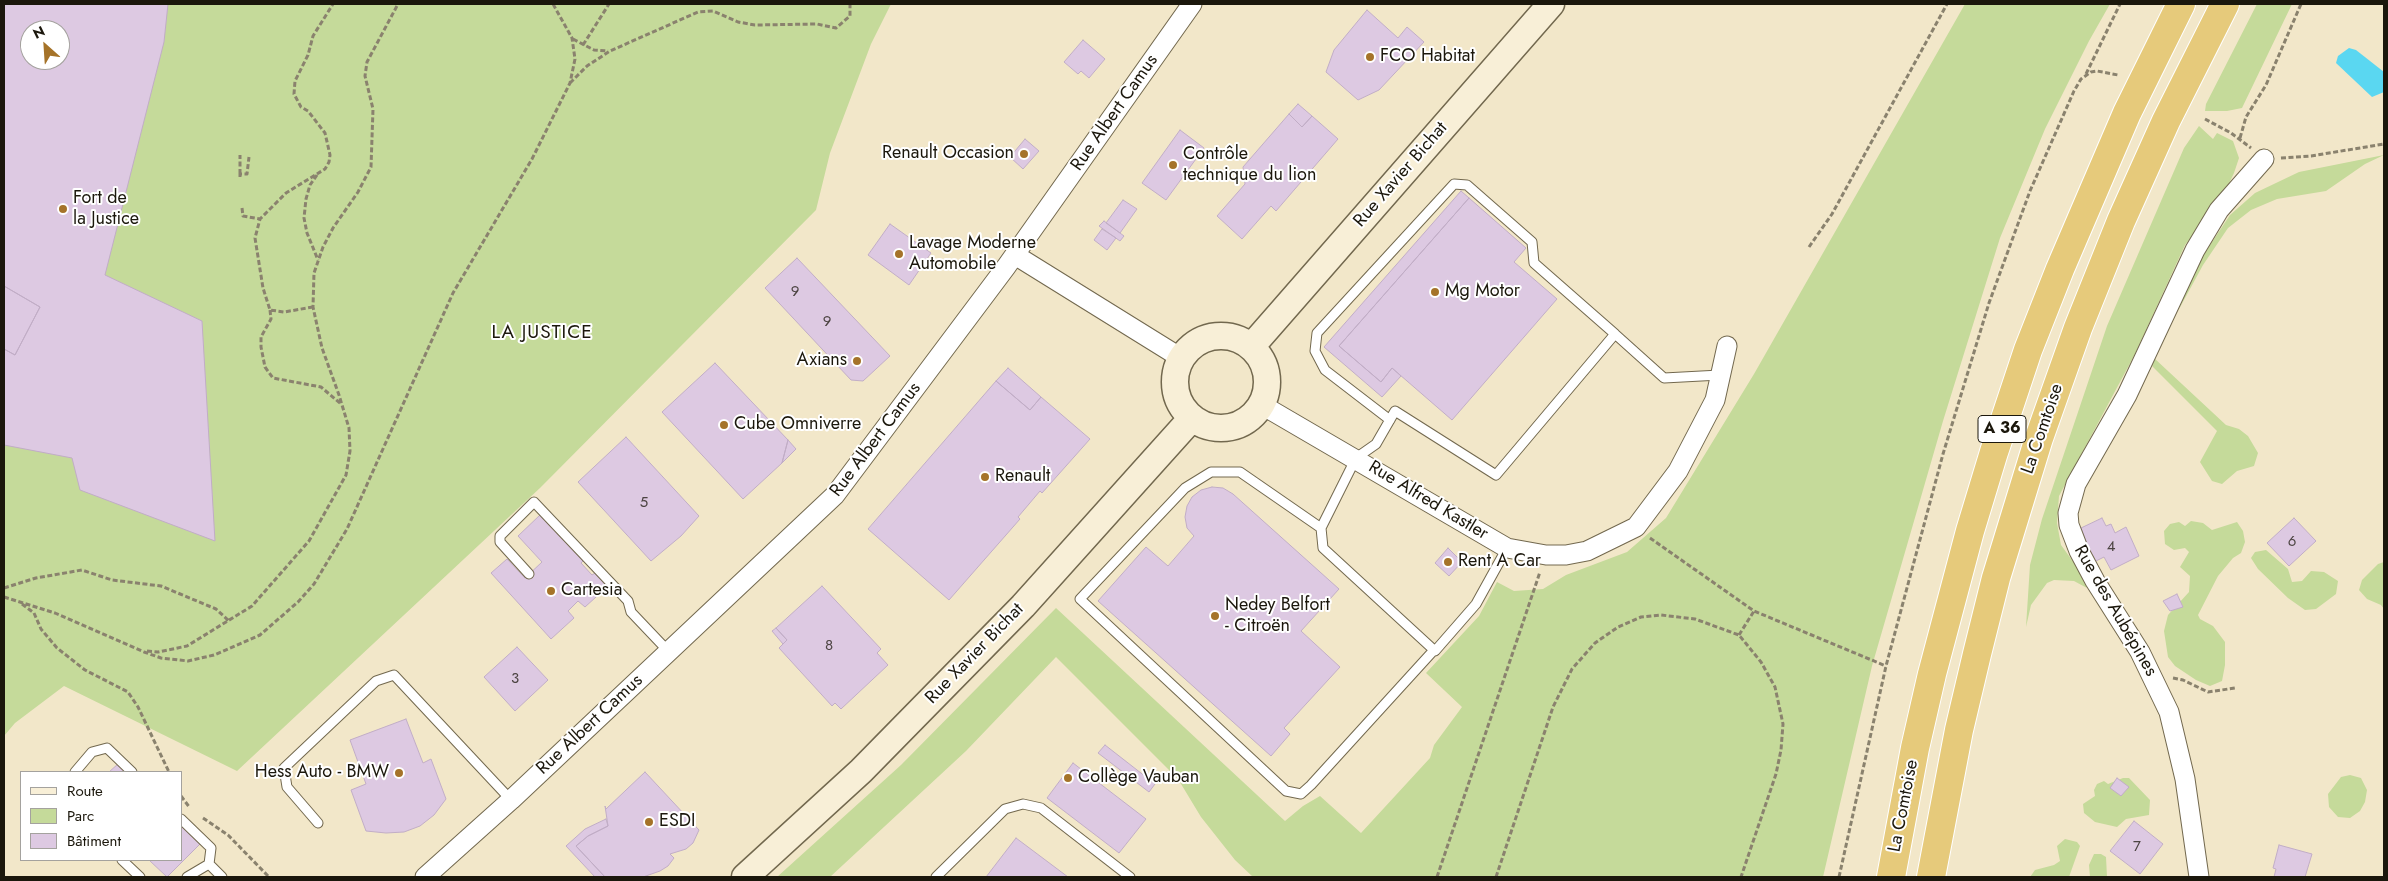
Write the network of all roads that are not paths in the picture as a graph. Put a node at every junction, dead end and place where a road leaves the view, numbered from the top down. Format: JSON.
{"nodes":[{"id":1,"x":1192,"y":4,"type":"edge"},
{"id":2,"x":1551,"y":4,"type":"edge"},
{"id":3,"x":2181,"y":4,"type":"edge"},
{"id":4,"x":2225,"y":4,"type":"edge"},
{"id":5,"x":2264,"y":158,"type":"road end"},
{"id":6,"x":1015,"y":255,"type":"junction"},
{"id":7,"x":1615,"y":334,"type":"junction"},
{"id":8,"x":1726,"y":346,"type":"dead end"},
{"id":9,"x":1252,"y":347,"type":"junction"},
{"id":10,"x":1181,"y":358,"type":"junction"},
{"id":11,"x":1720,"y":375,"type":"junction"},
{"id":12,"x":1262,"y":405,"type":"junction"},
{"id":13,"x":1192,"y":418,"type":"junction"},
{"id":14,"x":1390,"y":420,"type":"junction"},
{"id":15,"x":1356,"y":458,"type":"junction"},
{"id":16,"x":1320,"y":528,"type":"junction"},
{"id":17,"x":1507,"y":548,"type":"junction"},
{"id":18,"x":529,"y":574,"type":"dead end"},
{"id":19,"x":1434,"y":650,"type":"junction"},
{"id":20,"x":669,"y":652,"type":"junction"},
{"id":21,"x":76,"y":771,"type":"edge"},
{"id":22,"x":131,"y":771,"type":"edge"},
{"id":23,"x":511,"y":800,"type":"junction"},
{"id":24,"x":182,"y":820,"type":"edge"},
{"id":25,"x":318,"y":822,"type":"dead end"},
{"id":26,"x":123,"y":861,"type":"edge"},
{"id":27,"x":209,"y":864,"type":"junction"},
{"id":28,"x":140,"y":877,"type":"edge"},
{"id":29,"x":187,"y":877,"type":"edge"},
{"id":30,"x":222,"y":877,"type":"edge"},
{"id":31,"x":425,"y":877,"type":"edge"},
{"id":32,"x":745,"y":877,"type":"edge"},
{"id":33,"x":936,"y":877,"type":"edge"},
{"id":34,"x":1130,"y":877,"type":"edge"},
{"id":35,"x":1891,"y":877,"type":"edge"},
{"id":36,"x":1931,"y":877,"type":"edge"},
{"id":37,"x":2200,"y":877,"type":"edge"}],
"edges":[{"from":1,"to":6,"type":"street","name":"Rue Albert Camus"},
{"from":2,"to":9,"type":"main road","name":"Rue Xavier Bichat"},
{"from":3,"to":35,"type":"highway","name":"La Comtoise","number":"A 36"},
{"from":4,"to":36,"type":"highway","name":"La Comtoise","number":"A 36"},
{"from":5,"to":37,"type":"street","name":"Rue des Aubépines"},
{"from":6,"to":10,"type":"street"},
{"from":6,"to":20,"type":"street","name":"Rue Albert Camus"},
{"from":7,"to":11,"type":"lane"},
{"from":7,"to":14,"type":"lane"},
{"from":7,"to":14,"type":"lane"},
{"from":8,"to":11,"type":"street","name":"Rue Alfred Kastler"},
{"from":9,"to":10,"type":"main road"},
{"from":9,"to":12,"type":"main road"},
{"from":10,"to":13,"type":"main road"},
{"from":11,"to":17,"type":"street","name":"Rue Alfred Kastler"},
{"from":12,"to":13,"type":"main road"},
{"from":12,"to":15,"type":"street","name":"Rue Alfred Kastler"},
{"from":13,"to":32,"type":"main road","name":"Rue Xavier Bichat"},
{"from":14,"to":15,"type":"lane"},
{"from":15,"to":16,"type":"lane"},
{"from":15,"to":17,"type":"street","name":"Rue Alfred Kastler"},
{"from":16,"to":19,"type":"lane"},
{"from":16,"to":19,"type":"lane"},
{"from":17,"to":19,"type":"lane"},
{"from":18,"to":20,"type":"lane"},
{"from":20,"to":23,"type":"street","name":"Rue Albert Camus"},
{"from":21,"to":22,"type":"lane"},
{"from":23,"to":25,"type":"lane"},
{"from":23,"to":31,"type":"street","name":"Rue Albert Camus"},
{"from":24,"to":27,"type":"lane"},
{"from":26,"to":28,"type":"lane"},
{"from":27,"to":29,"type":"lane"},
{"from":27,"to":30,"type":"lane"},
{"from":33,"to":34,"type":"lane"}]}
